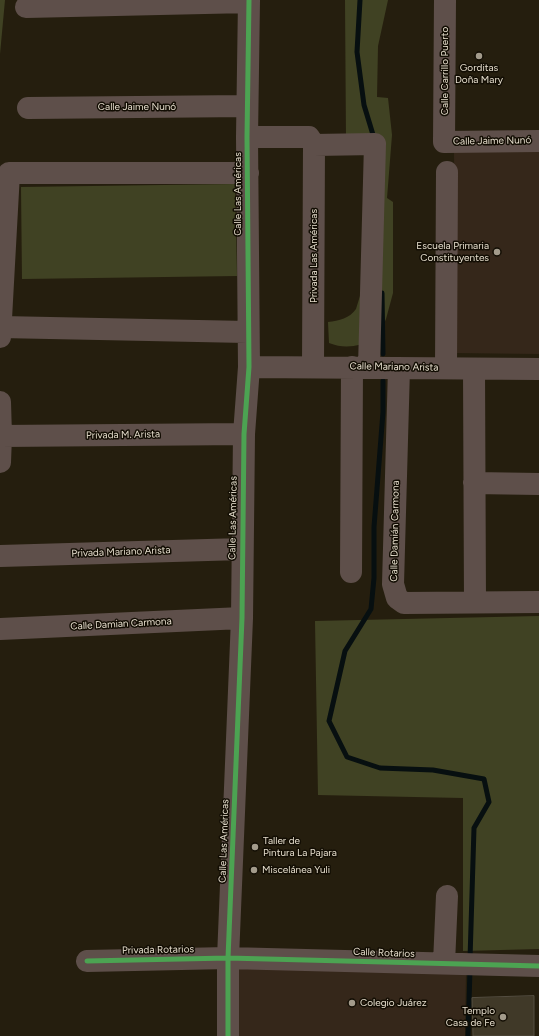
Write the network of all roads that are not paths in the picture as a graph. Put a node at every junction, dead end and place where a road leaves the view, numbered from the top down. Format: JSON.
{"nodes":[{"id":1,"x":445,"y":0,"type":"edge"},
{"id":2,"x":249,"y":1,"type":"edge"},
{"id":3,"x":26,"y":7,"type":"dead end"},
{"id":4,"x":247,"y":106,"type":"junction"},
{"id":5,"x":28,"y":108,"type":"dead end"},
{"id":6,"x":247,"y":137,"type":"junction"},
{"id":7,"x":539,"y":141,"type":"edge"},
{"id":8,"x":444,"y":142,"type":"joint"},
{"id":9,"x":314,"y":146,"type":"junction"},
{"id":10,"x":448,"y":172,"type":"dead end"},
{"id":11,"x":248,"y":173,"type":"junction"},
{"id":12,"x":1,"y":332,"type":"edge"},
{"id":13,"x":247,"y":332,"type":"junction"},
{"id":14,"x":249,"y":366,"type":"junction"},
{"id":15,"x":313,"y":366,"type":"junction"},
{"id":16,"x":361,"y":367,"type":"junction"},
{"id":17,"x":398,"y":368,"type":"junction"},
{"id":18,"x":446,"y":368,"type":"junction"},
{"id":19,"x":539,"y":369,"type":"edge"},
{"id":20,"x":474,"y":370,"type":"junction"},
{"id":21,"x":0,"y":402,"type":"edge"},
{"id":22,"x":244,"y":434,"type":"junction"},
{"id":23,"x":2,"y":436,"type":"junction"},
{"id":24,"x":0,"y":462,"type":"edge"},
{"id":25,"x":474,"y":483,"type":"junction"},
{"id":26,"x":539,"y":484,"type":"edge"},
{"id":27,"x":242,"y":549,"type":"junction"},
{"id":28,"x":0,"y":556,"type":"edge"},
{"id":29,"x":351,"y":572,"type":"dead end"},
{"id":30,"x":475,"y":602,"type":"junction"},
{"id":31,"x":539,"y":602,"type":"edge"},
{"id":32,"x":242,"y":618,"type":"junction"},
{"id":33,"x":0,"y":629,"type":"edge"},
{"id":34,"x":447,"y":896,"type":"dead end"},
{"id":35,"x":228,"y":958,"type":"junction"},
{"id":36,"x":87,"y":961,"type":"dead end"},
{"id":37,"x":451,"y":963,"type":"junction"},
{"id":38,"x":539,"y":966,"type":"edge"},
{"id":39,"x":228,"y":1036,"type":"edge"}],
"edges":[{"from":1,"to":8,"type":"street","name":"Calle Carrillo Puerto"},
{"from":2,"to":3,"type":"street"},
{"from":2,"to":4,"type":"street","name":"Calle Las Américas"},
{"from":4,"to":5,"type":"street","name":"Calle Jaime Nunó"},
{"from":4,"to":6,"type":"street","name":"Calle Las Américas"},
{"from":6,"to":9,"type":"street"},
{"from":6,"to":11,"type":"street","name":"Calle Las Américas"},
{"from":7,"to":8,"type":"street","name":"Calle Jaime Nunó"},
{"from":9,"to":15,"type":"street","name":"Privada Las Américas"},
{"from":9,"to":16,"type":"street"},
{"from":10,"to":18,"type":"street"},
{"from":11,"to":12,"type":"street"},
{"from":11,"to":13,"type":"street","name":"Calle Las Américas"},
{"from":12,"to":13,"type":"street"},
{"from":13,"to":14,"type":"street","name":"Calle Las Américas"},
{"from":14,"to":15,"type":"street","name":"Calle Mariano Arista"},
{"from":14,"to":22,"type":"street","name":"Calle Las Américas"},
{"from":15,"to":16,"type":"street","name":"Calle Mariano Arista"},
{"from":16,"to":17,"type":"street","name":"Calle Mariano Arista"},
{"from":16,"to":29,"type":"street"},
{"from":17,"to":18,"type":"street","name":"Calle Mariano Arista"},
{"from":17,"to":30,"type":"street","name":"Calle Damián Carmona"},
{"from":18,"to":20,"type":"street","name":"Calle Mariano Arista"},
{"from":19,"to":20,"type":"street","name":"Calle Mariano Arista"},
{"from":20,"to":25,"type":"street"},
{"from":21,"to":23,"type":"street"},
{"from":22,"to":23,"type":"street","name":"Privada M. Arista"},
{"from":22,"to":27,"type":"street","name":"Calle Las Américas"},
{"from":23,"to":24,"type":"street"},
{"from":25,"to":26,"type":"street"},
{"from":25,"to":30,"type":"street"},
{"from":27,"to":28,"type":"street","name":"Privada Mariano Arista"},
{"from":27,"to":32,"type":"street","name":"Calle Las Américas"},
{"from":30,"to":31,"type":"street","name":"Calle Damián Carmona"},
{"from":32,"to":33,"type":"street","name":"Calle Damian Carmona"},
{"from":32,"to":35,"type":"street","name":"Calle Las Américas"},
{"from":34,"to":37,"type":"street"},
{"from":35,"to":36,"type":"street","name":"Privada Rotarios"},
{"from":35,"to":37,"type":"street","name":"Calle Rotarios"},
{"from":35,"to":39,"type":"street","name":"Calle Las Américas"},
{"from":37,"to":38,"type":"street","name":"Calle Rotarios"}]}
